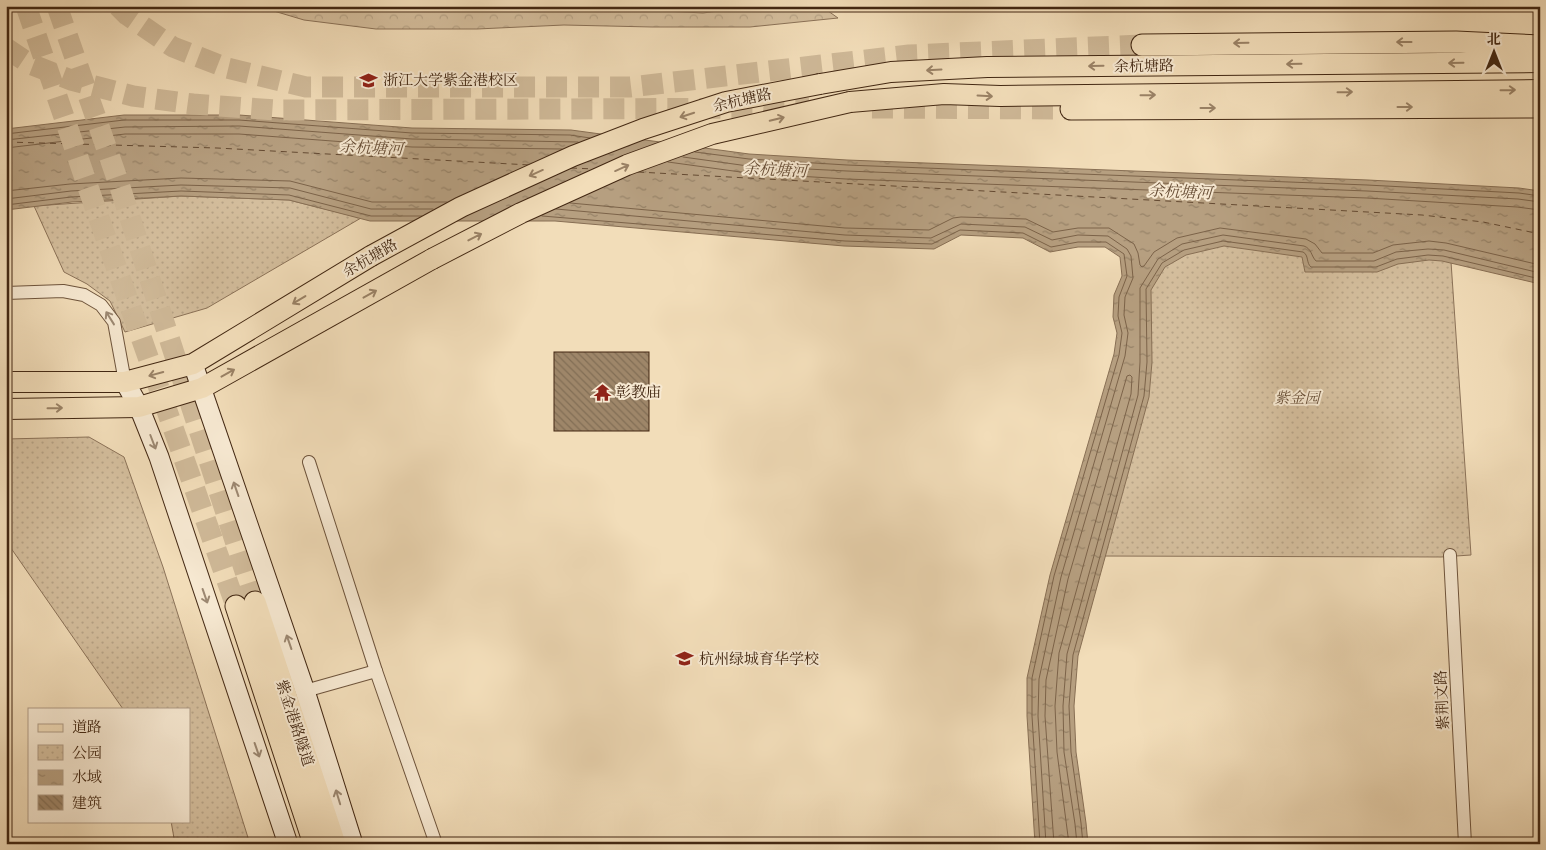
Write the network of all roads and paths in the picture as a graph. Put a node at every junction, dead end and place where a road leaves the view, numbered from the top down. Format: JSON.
{"nodes":[{"id":1,"x":1142,"y":45,"type":"tunnel mouth"},
{"id":2,"x":1540,"y":46,"type":"edge"},
{"id":3,"x":1540,"y":62,"type":"edge"},
{"id":4,"x":1540,"y":90,"type":"edge"},
{"id":5,"x":1540,"y":106,"type":"edge"},
{"id":6,"x":1071,"y":109,"type":"tunnel mouth"},
{"id":7,"x":6,"y":293,"type":"edge"},
{"id":8,"x":193,"y":364,"type":"junction"},
{"id":9,"x":6,"y":382,"type":"edge"},
{"id":10,"x":125,"y":382,"type":"junction"},
{"id":11,"x":202,"y":388,"type":"junction"},
{"id":12,"x":139,"y":407,"type":"junction"},
{"id":13,"x":6,"y":409,"type":"edge"},
{"id":14,"x":309,"y":462,"type":"dead end"},
{"id":15,"x":1450,"y":555,"type":"dead end"},
{"id":16,"x":376,"y":672,"type":"junction"},
{"id":17,"x":305,"y":691,"type":"junction"},
{"id":18,"x":288,"y":844,"type":"edge"},
{"id":19,"x":314,"y":844,"type":"edge"},
{"id":20,"x":335,"y":844,"type":"edge"},
{"id":21,"x":353,"y":844,"type":"edge"},
{"id":22,"x":436,"y":844,"type":"edge"},
{"id":23,"x":1465,"y":844,"type":"edge"}],
"edges":[{"from":2,"to":1,"type":"highway","one_way":true},
{"from":3,"to":8,"type":"main road","name":"余杭塘路","one_way":true,"bridge":true},
{"from":11,"to":4,"type":"main road","name":"余杭塘路","one_way":true,"bridge":true},
{"from":6,"to":5,"type":"highway","one_way":true},
{"from":10,"to":7,"type":"street","one_way":true},
{"from":8,"to":10,"type":"main road","name":"余杭塘路","one_way":true},
{"from":8,"to":11,"type":"main road"},
{"from":9,"to":10,"type":"main road","name":"余杭塘路"},
{"from":10,"to":12,"type":"main road"},
{"from":11,"to":12,"type":"main road","name":"余杭塘路"},
{"from":17,"to":11,"type":"main road","one_way":true},
{"from":13,"to":12,"type":"main road","name":"余杭塘路","one_way":true},
{"from":12,"to":18,"type":"main road","one_way":true},
{"from":14,"to":16,"type":"street"},
{"from":15,"to":23,"type":"street","name":"紫荆文路"},
{"from":16,"to":17,"type":"street"},
{"from":16,"to":22,"type":"street"},
{"from":21,"to":17,"type":"main road","one_way":true},
{"from":19,"to":20,"type":"highway","name":"紫金港路隧道"}]}
